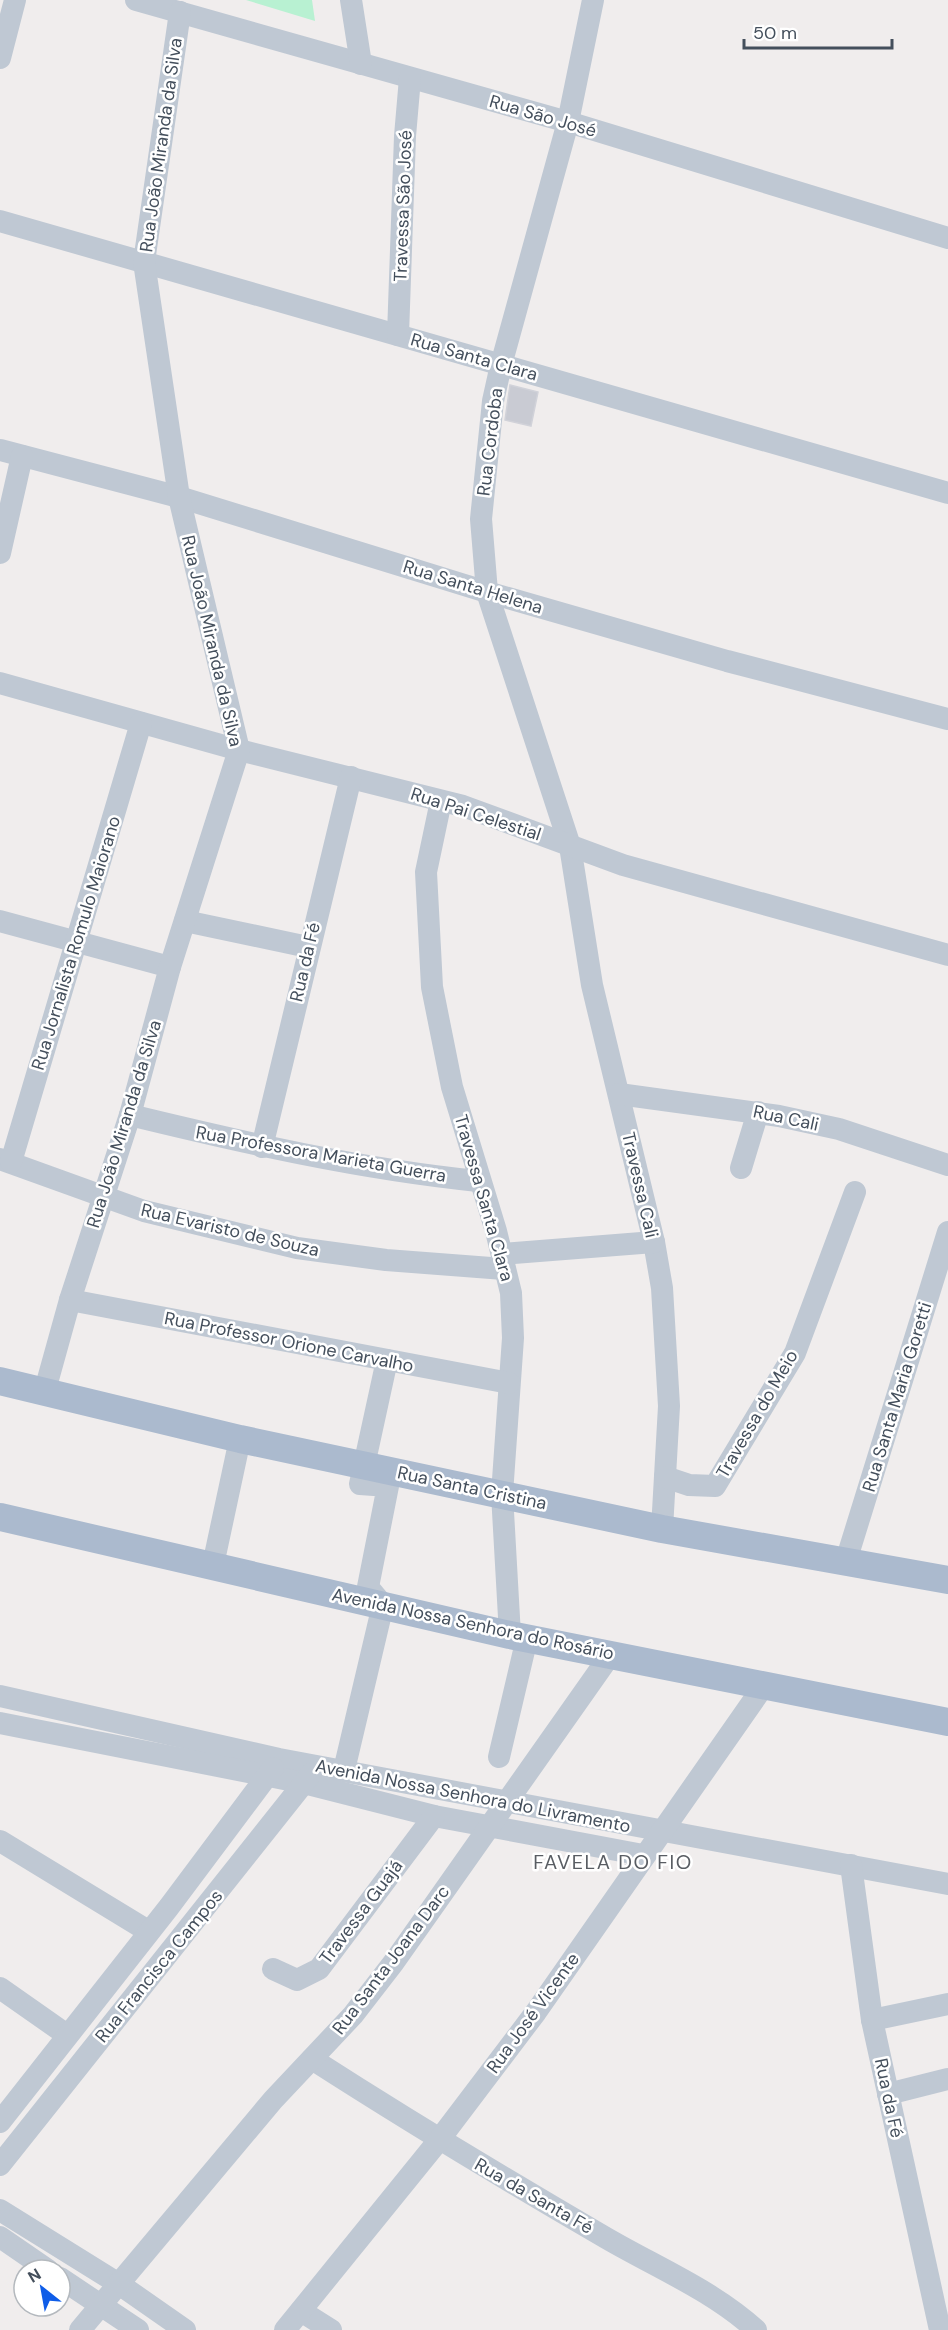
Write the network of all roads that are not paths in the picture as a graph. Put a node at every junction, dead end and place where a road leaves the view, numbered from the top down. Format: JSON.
{"nodes":[{"id":1,"x":15,"y":0,"type":"edge"},
{"id":2,"x":136,"y":0,"type":"edge"},
{"id":3,"x":351,"y":0,"type":"edge"},
{"id":4,"x":593,"y":0,"type":"edge"},
{"id":5,"x":180,"y":12,"type":"junction"},
{"id":6,"x":0,"y":57,"type":"edge"},
{"id":7,"x":361,"y":64,"type":"junction"},
{"id":8,"x":410,"y":78,"type":"junction"},
{"id":9,"x":568,"y":122,"type":"junction"},
{"id":10,"x":0,"y":221,"type":"edge"},
{"id":11,"x":948,"y":238,"type":"edge"},
{"id":12,"x":144,"y":262,"type":"junction"},
{"id":13,"x":398,"y":335,"type":"junction"},
{"id":14,"x":501,"y":365,"type":"junction"},
{"id":15,"x":0,"y":450,"type":"edge"},
{"id":16,"x":22,"y":456,"type":"junction"},
{"id":17,"x":948,"y":493,"type":"edge"},
{"id":18,"x":179,"y":497,"type":"junction"},
{"id":19,"x":0,"y":553,"type":"edge"},
{"id":20,"x":487,"y":592,"type":"junction"},
{"id":21,"x":0,"y":683,"type":"edge"},
{"id":22,"x":948,"y":719,"type":"edge"},
{"id":23,"x":141,"y":723,"type":"junction"},
{"id":24,"x":239,"y":750,"type":"junction"},
{"id":25,"x":351,"y":777,"type":"junction"},
{"id":26,"x":441,"y":801,"type":"junction"},
{"id":27,"x":570,"y":846,"type":"junction"},
{"id":28,"x":0,"y":921,"type":"edge"},
{"id":29,"x":185,"y":921,"type":"junction"},
{"id":30,"x":75,"y":941,"type":"junction"},
{"id":31,"x":308,"y":947,"type":"junction"},
{"id":32,"x":948,"y":955,"type":"edge"},
{"id":33,"x":170,"y":967,"type":"junction"},
{"id":34,"x":619,"y":1094,"type":"junction"},
{"id":35,"x":758,"y":1112,"type":"junction"},
{"id":36,"x":129,"y":1115,"type":"junction"},
{"id":37,"x":262,"y":1147,"type":"junction"},
{"id":38,"x":5,"y":1161,"type":"edge"},
{"id":39,"x":948,"y":1165,"type":"edge"},
{"id":40,"x":741,"y":1168,"type":"dead end"},
{"id":41,"x":478,"y":1181,"type":"junction"},
{"id":42,"x":855,"y":1192,"type":"dead end"},
{"id":43,"x":105,"y":1196,"type":"junction"},
{"id":44,"x":948,"y":1232,"type":"edge"},
{"id":45,"x":654,"y":1242,"type":"junction"},
{"id":46,"x":503,"y":1262,"type":"junction"},
{"id":47,"x":69,"y":1300,"type":"junction"},
{"id":48,"x":387,"y":1360,"type":"junction"},
{"id":49,"x":0,"y":1381,"type":"edge"},
{"id":50,"x":509,"y":1383,"type":"junction"},
{"id":51,"x":45,"y":1390,"type":"junction"},
{"id":52,"x":240,"y":1439,"type":"junction"},
{"id":53,"x":364,"y":1465,"type":"junction"},
{"id":54,"x":665,"y":1477,"type":"junction"},
{"id":55,"x":502,"y":1494,"type":"junction"},
{"id":56,"x":0,"y":1517,"type":"edge"},
{"id":57,"x":662,"y":1529,"type":"junction"},
{"id":58,"x":846,"y":1561,"type":"junction"},
{"id":59,"x":213,"y":1565,"type":"junction"},
{"id":60,"x":948,"y":1580,"type":"edge"},
{"id":61,"x":383,"y":1605,"type":"junction"},
{"id":62,"x":519,"y":1636,"type":"junction"},
{"id":63,"x":611,"y":1654,"type":"junction"},
{"id":64,"x":765,"y":1684,"type":"junction"},
{"id":65,"x":0,"y":1696,"type":"edge"},
{"id":66,"x":948,"y":1722,"type":"edge"},
{"id":67,"x":0,"y":1723,"type":"edge"},
{"id":68,"x":499,"y":1757,"type":"dead end"},
{"id":69,"x":272,"y":1768,"type":"junction"},
{"id":70,"x":344,"y":1770,"type":"junction"},
{"id":71,"x":311,"y":1775,"type":"junction"},
{"id":72,"x":505,"y":1802,"type":"junction"},
{"id":73,"x":434,"y":1816,"type":"junction"},
{"id":74,"x":490,"y":1827,"type":"junction"},
{"id":75,"x":660,"y":1831,"type":"junction"},
{"id":76,"x":0,"y":1841,"type":"edge"},
{"id":77,"x":643,"y":1856,"type":"junction"},
{"id":78,"x":851,"y":1865,"type":"junction"},
{"id":79,"x":948,"y":1884,"type":"edge"},
{"id":80,"x":148,"y":1931,"type":"junction"},
{"id":81,"x":273,"y":1969,"type":"dead end"},
{"id":82,"x":0,"y":1988,"type":"edge"},
{"id":83,"x":948,"y":2004,"type":"edge"},
{"id":84,"x":872,"y":2020,"type":"junction"},
{"id":85,"x":67,"y":2035,"type":"junction"},
{"id":86,"x":312,"y":2059,"type":"junction"},
{"id":87,"x":948,"y":2079,"type":"edge"},
{"id":88,"x":888,"y":2094,"type":"junction"},
{"id":89,"x":0,"y":2122,"type":"edge"},
{"id":90,"x":439,"y":2140,"type":"junction"},
{"id":91,"x":0,"y":2165,"type":"edge"},
{"id":92,"x":0,"y":2210,"type":"edge"},
{"id":93,"x":0,"y":2237,"type":"edge"},
{"id":94,"x":31,"y":2258,"type":"edge"},
{"id":95,"x":119,"y":2284,"type":"junction"},
{"id":96,"x":72,"y":2286,"type":"edge"},
{"id":97,"x":100,"y":2305,"type":"junction"},
{"id":98,"x":301,"y":2311,"type":"junction"},
{"id":99,"x":80,"y":2330,"type":"edge"},
{"id":100,"x":138,"y":2330,"type":"edge"},
{"id":101,"x":185,"y":2330,"type":"edge"},
{"id":102,"x":285,"y":2330,"type":"edge"},
{"id":103,"x":331,"y":2330,"type":"edge"},
{"id":104,"x":756,"y":2330,"type":"edge"},
{"id":105,"x":940,"y":2330,"type":"edge"}],
"edges":[{"from":1,"to":6,"type":"street"},
{"from":2,"to":5,"type":"street","name":"Rua São José"},
{"from":3,"to":7,"type":"street"},
{"from":4,"to":9,"type":"street","name":"Rua Cordoba"},
{"from":5,"to":7,"type":"street","name":"Rua São José"},
{"from":5,"to":12,"type":"street","name":"Rua João Miranda da Silva"},
{"from":7,"to":8,"type":"street","name":"Rua São José"},
{"from":8,"to":9,"type":"street","name":"Rua São José"},
{"from":8,"to":13,"type":"street","name":"Travessa São José"},
{"from":9,"to":11,"type":"street","name":"Rua São José"},
{"from":9,"to":14,"type":"street","name":"Rua Cordoba"},
{"from":10,"to":12,"type":"street","name":"Rua Santa Clara"},
{"from":12,"to":13,"type":"street","name":"Rua Santa Clara"},
{"from":12,"to":18,"type":"street","name":"Rua João Miranda da Silva"},
{"from":13,"to":14,"type":"street","name":"Rua Santa Clara"},
{"from":14,"to":17,"type":"street","name":"Rua Santa Clara"},
{"from":14,"to":20,"type":"street","name":"Rua Cordoba"},
{"from":15,"to":16,"type":"street","name":"Rua Santa Helena"},
{"from":16,"to":18,"type":"street","name":"Rua Santa Helena"},
{"from":16,"to":19,"type":"street"},
{"from":18,"to":20,"type":"street","name":"Rua Santa Helena"},
{"from":18,"to":24,"type":"street","name":"Rua João Miranda da Silva"},
{"from":20,"to":22,"type":"street","name":"Rua Santa Helena"},
{"from":20,"to":27,"type":"street","name":"Rua Cordoba"},
{"from":21,"to":23,"type":"street","name":"Rua Pai Celestial"},
{"from":23,"to":24,"type":"street","name":"Rua Pai Celestial"},
{"from":23,"to":30,"type":"street","name":"Rua Jornalista Romulo Maiorano"},
{"from":24,"to":25,"type":"street","name":"Rua Pai Celestial"},
{"from":24,"to":29,"type":"street","name":"Rua João Miranda da Silva"},
{"from":25,"to":26,"type":"street","name":"Rua Pai Celestial"},
{"from":25,"to":31,"type":"street","name":"Rua da Fé"},
{"from":26,"to":27,"type":"street","name":"Rua Pai Celestial"},
{"from":26,"to":41,"type":"street","name":"Travessa Santa Clara"},
{"from":27,"to":32,"type":"street","name":"Rua Pai Celestial"},
{"from":27,"to":34,"type":"street","name":"Travessa Cali"},
{"from":28,"to":30,"type":"street"},
{"from":29,"to":31,"type":"street"},
{"from":29,"to":33,"type":"street","name":"Rua João Miranda da Silva"},
{"from":30,"to":33,"type":"street"},
{"from":30,"to":38,"type":"street","name":"Rua Jornalista Romulo Maiorano"},
{"from":31,"to":37,"type":"street","name":"Rua da Fé"},
{"from":33,"to":36,"type":"street","name":"Rua João Miranda da Silva"},
{"from":34,"to":35,"type":"street","name":"Rua Cali"},
{"from":34,"to":45,"type":"street","name":"Travessa Cali"},
{"from":35,"to":39,"type":"street","name":"Rua Cali"},
{"from":35,"to":40,"type":"street"},
{"from":36,"to":37,"type":"street","name":"Rua Professora Marieta Guerra"},
{"from":36,"to":43,"type":"street","name":"Rua João Miranda da Silva"},
{"from":37,"to":41,"type":"street","name":"Rua Professora Marieta Guerra"},
{"from":38,"to":43,"type":"street","name":"Rua Evaristo de Souza"},
{"from":41,"to":46,"type":"street","name":"Travessa Santa Clara"},
{"from":42,"to":54,"type":"street","name":"Travessa do Meio"},
{"from":43,"to":46,"type":"street","name":"Rua Evaristo de Souza"},
{"from":43,"to":47,"type":"street","name":"Rua João Miranda da Silva"},
{"from":44,"to":58,"type":"street","name":"Rua Santa Maria Goretti"},
{"from":45,"to":46,"type":"street","name":"Rua Evaristo de Souza"},
{"from":45,"to":54,"type":"street","name":"Travessa Cali"},
{"from":46,"to":50,"type":"street","name":"Travessa Santa Clara"},
{"from":47,"to":48,"type":"street","name":"Rua Professor Orione Carvalho"},
{"from":47,"to":51,"type":"street","name":"Rua João Miranda da Silva"},
{"from":48,"to":50,"type":"street","name":"Rua Professor Orione Carvalho"},
{"from":48,"to":53,"type":"street"},
{"from":49,"to":51,"type":"main road","name":"Rua Santa Cristina"},
{"from":50,"to":55,"type":"street","name":"Travessa Santa Clara"},
{"from":51,"to":52,"type":"main road","name":"Rua Santa Cristina"},
{"from":52,"to":53,"type":"main road","name":"Rua Santa Cristina"},
{"from":52,"to":59,"type":"street"},
{"from":53,"to":55,"type":"main road","name":"Rua Santa Cristina"},
{"from":53,"to":61,"type":"street"},
{"from":54,"to":57,"type":"street","name":"Travessa Cali"},
{"from":55,"to":57,"type":"main road","name":"Rua Santa Cristina"},
{"from":55,"to":62,"type":"street","name":"Travessa Santa Clara"},
{"from":56,"to":59,"type":"main road","name":"Avenida Nossa Senhora do Rosário"},
{"from":57,"to":58,"type":"main road","name":"Rua Santa Cristina"},
{"from":58,"to":60,"type":"main road","name":"Rua Santa Cristina"},
{"from":59,"to":61,"type":"main road","name":"Avenida Nossa Senhora do Rosário"},
{"from":61,"to":62,"type":"main road","name":"Avenida Nossa Senhora do Rosário"},
{"from":61,"to":70,"type":"street"},
{"from":62,"to":63,"type":"main road","name":"Avenida Nossa Senhora do Rosário"},
{"from":62,"to":68,"type":"street","name":"Travessa Santa Clara"},
{"from":63,"to":64,"type":"main road","name":"Avenida Nossa Senhora do Rosário"},
{"from":63,"to":72,"type":"street","name":"Rua Santa Joana Darc"},
{"from":64,"to":66,"type":"main road","name":"Avenida Nossa Senhora do Rosário"},
{"from":64,"to":75,"type":"street","name":"Rua José Vicente"},
{"from":65,"to":69,"type":"street","name":"Avenida Nossa Senhora do Livramento"},
{"from":67,"to":69,"type":"street","name":"Avenida Nossa Senhora do Livramento"},
{"from":69,"to":71,"type":"street","name":"Avenida Nossa Senhora do Livramento"},
{"from":69,"to":80,"type":"street","name":"Rua Francisca Campos"},
{"from":70,"to":71,"type":"street","name":"Avenida Nossa Senhora do Livramento"},
{"from":70,"to":72,"type":"street","name":"Avenida Nossa Senhora do Livramento"},
{"from":71,"to":73,"type":"street","name":"Avenida Nossa Senhora do Livramento"},
{"from":71,"to":91,"type":"street","name":"Rua Francisca Campos"},
{"from":72,"to":74,"type":"street","name":"Rua Santa Joana Darc"},
{"from":72,"to":75,"type":"street","name":"Avenida Nossa Senhora do Livramento"},
{"from":73,"to":74,"type":"street","name":"Avenida Nossa Senhora do Livramento"},
{"from":73,"to":81,"type":"street","name":"Travessa Guajá"},
{"from":74,"to":77,"type":"street","name":"Avenida Nossa Senhora do Livramento"},
{"from":74,"to":86,"type":"street","name":"Rua Santa Joana Darc"},
{"from":75,"to":77,"type":"street","name":"Rua José Vicente"},
{"from":75,"to":78,"type":"street","name":"Avenida Nossa Senhora do Livramento"},
{"from":76,"to":80,"type":"street"},
{"from":77,"to":90,"type":"street","name":"Rua José Vicente"},
{"from":78,"to":79,"type":"street","name":"Avenida Nossa Senhora do Livramento"},
{"from":78,"to":84,"type":"street","name":"Rua da Fé"},
{"from":80,"to":85,"type":"street","name":"Rua Francisca Campos"},
{"from":82,"to":85,"type":"street"},
{"from":83,"to":84,"type":"street"},
{"from":84,"to":88,"type":"street","name":"Rua da Fé"},
{"from":85,"to":89,"type":"street","name":"Rua Francisca Campos"},
{"from":86,"to":90,"type":"street","name":"Rua da Santa Fé"},
{"from":86,"to":95,"type":"street","name":"Rua Santa Joana Darc"},
{"from":87,"to":88,"type":"street"},
{"from":88,"to":105,"type":"street","name":"Rua da Fé"},
{"from":90,"to":98,"type":"street","name":"Rua José Vicente"},
{"from":90,"to":104,"type":"street","name":"Rua da Santa Fé"},
{"from":92,"to":95,"type":"street"},
{"from":93,"to":94,"type":"street"},
{"from":95,"to":97,"type":"street","name":"Rua Santa Joana Darc"},
{"from":95,"to":101,"type":"street"},
{"from":96,"to":97,"type":"street"},
{"from":97,"to":99,"type":"street","name":"Rua Santa Joana Darc"},
{"from":97,"to":100,"type":"street"},
{"from":98,"to":102,"type":"street","name":"Rua José Vicente"},
{"from":98,"to":103,"type":"street"}]}
